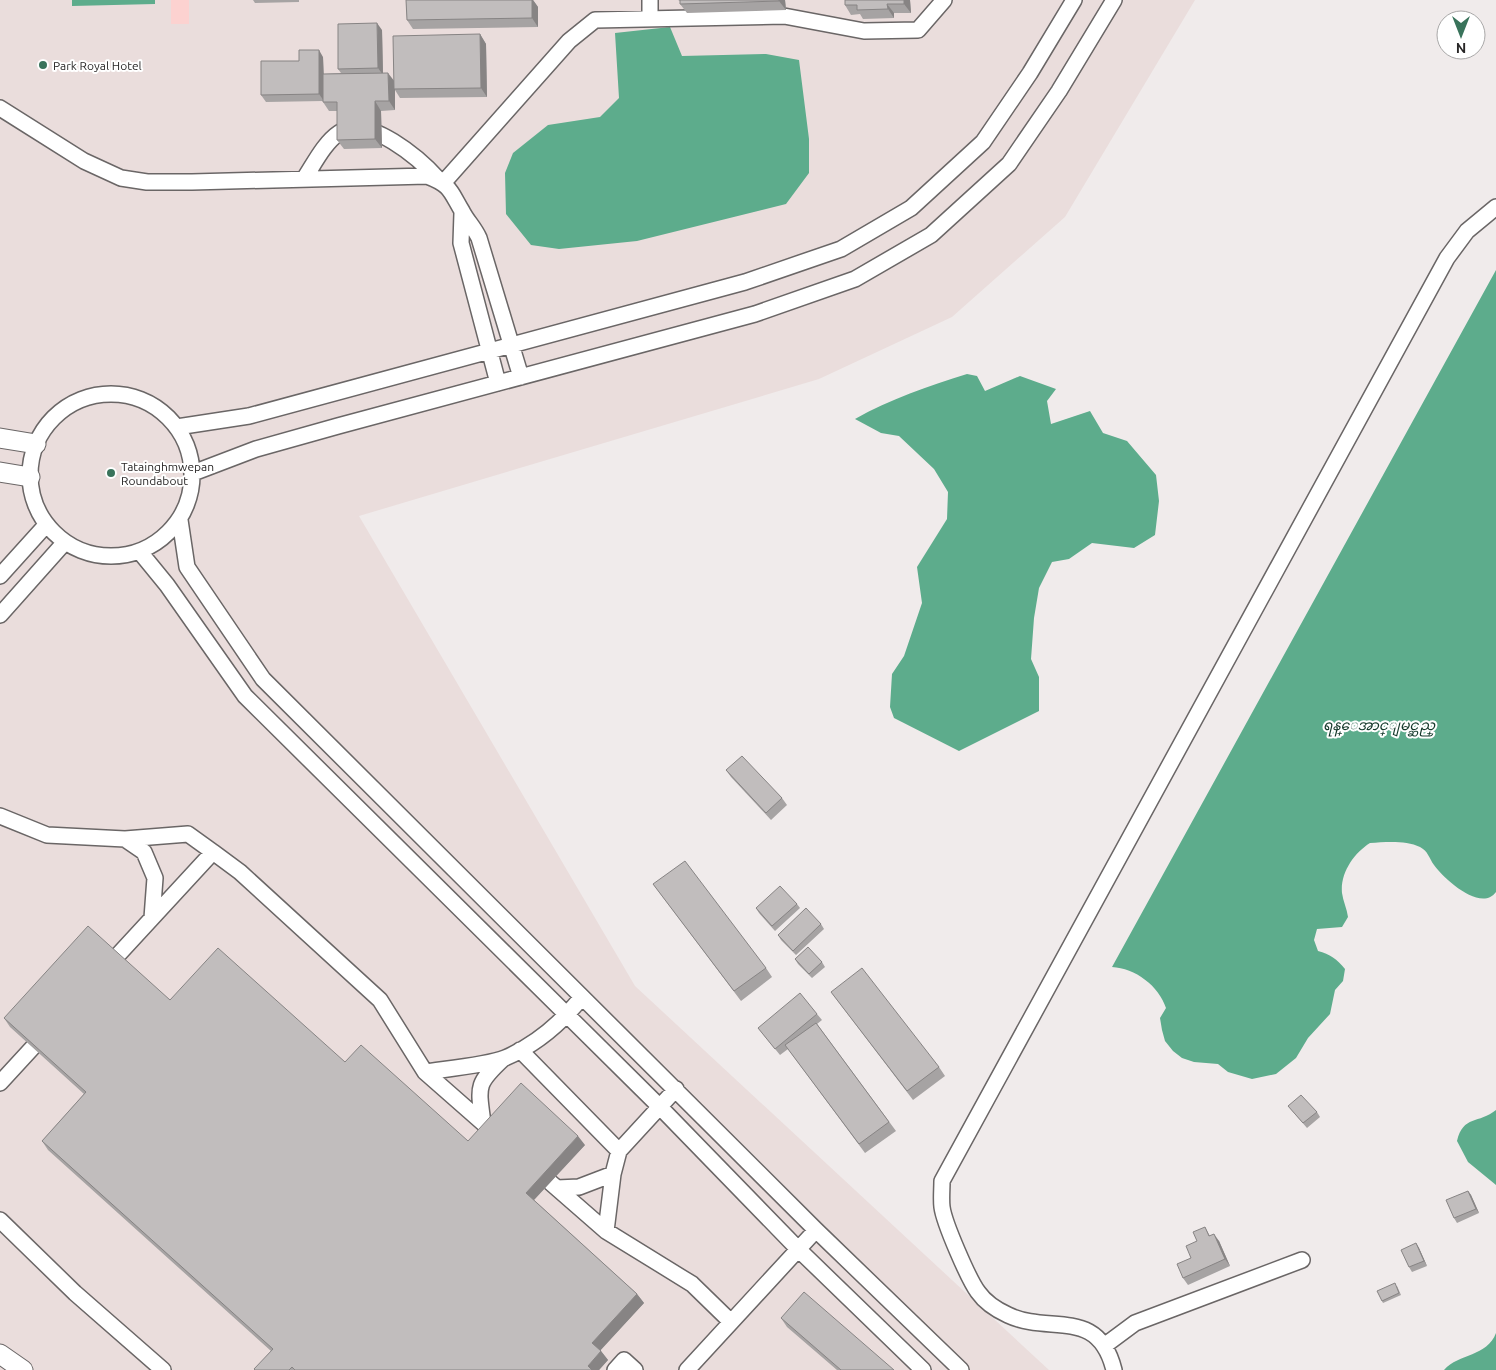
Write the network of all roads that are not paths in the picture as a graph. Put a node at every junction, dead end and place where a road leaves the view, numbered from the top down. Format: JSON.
{"nodes":[{"id":1,"x":650,"y":0,"type":"edge"},
{"id":2,"x":944,"y":0,"type":"edge"},
{"id":3,"x":1074,"y":0,"type":"edge"},
{"id":4,"x":1114,"y":0,"type":"edge"},
{"id":5,"x":650,"y":19,"type":"junction"},
{"id":6,"x":0,"y":108,"type":"edge"},
{"id":7,"x":304,"y":179,"type":"junction"},
{"id":8,"x":442,"y":182,"type":"junction"},
{"id":9,"x":1496,"y":207,"type":"edge"},
{"id":10,"x":462,"y":213,"type":"junction"},
{"id":11,"x":511,"y":344,"type":"junction"},
{"id":12,"x":489,"y":350,"type":"junction"},
{"id":13,"x":521,"y":377,"type":"junction"},
{"id":14,"x":498,"y":383,"type":"junction"},
{"id":15,"x":177,"y":427,"type":"junction"},
{"id":16,"x":0,"y":438,"type":"edge"},
{"id":17,"x":36,"y":444,"type":"junction"},
{"id":18,"x":0,"y":472,"type":"edge"},
{"id":19,"x":193,"y":473,"type":"junction"},
{"id":20,"x":30,"y":478,"type":"junction"},
{"id":21,"x":180,"y":520,"type":"junction"},
{"id":22,"x":46,"y":525,"type":"junction"},
{"id":23,"x":65,"y":542,"type":"junction"},
{"id":24,"x":140,"y":552,"type":"junction"},
{"id":25,"x":0,"y":576,"type":"edge"},
{"id":26,"x":0,"y":615,"type":"edge"},
{"id":27,"x":0,"y":816,"type":"edge"},
{"id":28,"x":125,"y":839,"type":"junction"},
{"id":29,"x":213,"y":852,"type":"junction"},
{"id":30,"x":152,"y":918,"type":"junction"},
{"id":31,"x":93,"y":983,"type":"edge"},
{"id":32,"x":582,"y":997,"type":"junction"},
{"id":33,"x":567,"y":1016,"type":"junction"},
{"id":34,"x":60,"y":1018,"type":"edge"},
{"id":35,"x":520,"y":1050,"type":"junction"},
{"id":36,"x":503,"y":1059,"type":"junction"},
{"id":37,"x":425,"y":1072,"type":"junction"},
{"id":38,"x":0,"y":1083,"type":"edge"},
{"id":39,"x":676,"y":1089,"type":"junction"},
{"id":40,"x":660,"y":1107,"type":"junction"},
{"id":41,"x":483,"y":1123,"type":"junction"},
{"id":42,"x":513,"y":1149,"type":"edge"},
{"id":43,"x":619,"y":1151,"type":"junction"},
{"id":44,"x":528,"y":1162,"type":"edge"},
{"id":45,"x":613,"y":1174,"type":"junction"},
{"id":46,"x":557,"y":1188,"type":"junction"},
{"id":47,"x":0,"y":1220,"type":"edge"},
{"id":48,"x":816,"y":1230,"type":"junction"},
{"id":49,"x":606,"y":1231,"type":"junction"},
{"id":50,"x":798,"y":1249,"type":"junction"},
{"id":51,"x":1302,"y":1260,"type":"dead end"},
{"id":52,"x":730,"y":1322,"type":"junction"},
{"id":53,"x":1104,"y":1346,"type":"junction"},
{"id":54,"x":0,"y":1354,"type":"edge"},
{"id":55,"x":23,"y":1370,"type":"edge"},
{"id":56,"x":162,"y":1370,"type":"edge"},
{"id":57,"x":615,"y":1370,"type":"edge"},
{"id":58,"x":636,"y":1370,"type":"edge"},
{"id":59,"x":687,"y":1370,"type":"edge"},
{"id":60,"x":923,"y":1370,"type":"edge"},
{"id":61,"x":961,"y":1370,"type":"edge"},
{"id":62,"x":1114,"y":1370,"type":"edge"}],
"edges":[{"from":1,"to":5,"type":"street"},
{"from":2,"to":5,"type":"street"},
{"from":3,"to":11,"type":"street"},
{"from":4,"to":13,"type":"street"},
{"from":5,"to":8,"type":"street"},
{"from":6,"to":7,"type":"street"},
{"from":7,"to":8,"type":"street"},
{"from":7,"to":8,"type":"street"},
{"from":8,"to":10,"type":"street"},
{"from":9,"to":53,"type":"street"},
{"from":10,"to":11,"type":"street"},
{"from":10,"to":12,"type":"street"},
{"from":11,"to":12,"type":"street"},
{"from":11,"to":13,"type":"street"},
{"from":12,"to":14,"type":"street"},
{"from":12,"to":15,"type":"street"},
{"from":13,"to":14,"type":"street"},
{"from":14,"to":19,"type":"street"},
{"from":15,"to":17,"type":"street"},
{"from":15,"to":19,"type":"street"},
{"from":16,"to":17,"type":"main road"},
{"from":17,"to":20,"type":"street"},
{"from":18,"to":20,"type":"main road"},
{"from":19,"to":21,"type":"street"},
{"from":20,"to":22,"type":"street"},
{"from":21,"to":24,"type":"street"},
{"from":21,"to":32,"type":"street"},
{"from":22,"to":23,"type":"street"},
{"from":22,"to":25,"type":"street"},
{"from":23,"to":24,"type":"street"},
{"from":23,"to":26,"type":"street"},
{"from":24,"to":33,"type":"street"},
{"from":27,"to":28,"type":"street"},
{"from":28,"to":29,"type":"street"},
{"from":28,"to":30,"type":"street"},
{"from":29,"to":30,"type":"street"},
{"from":29,"to":37,"type":"street"},
{"from":30,"to":31,"type":"street"},
{"from":32,"to":33,"type":"street"},
{"from":32,"to":39,"type":"street"},
{"from":33,"to":35,"type":"street"},
{"from":33,"to":40,"type":"street"},
{"from":34,"to":38,"type":"street"},
{"from":35,"to":36,"type":"street"},
{"from":35,"to":43,"type":"street"},
{"from":36,"to":37,"type":"street"},
{"from":36,"to":41,"type":"street"},
{"from":37,"to":41,"type":"street"},
{"from":39,"to":40,"type":"street"},
{"from":39,"to":48,"type":"street"},
{"from":40,"to":43,"type":"street"},
{"from":40,"to":50,"type":"street"},
{"from":41,"to":42,"type":"street"},
{"from":43,"to":45,"type":"street"},
{"from":44,"to":46,"type":"street"},
{"from":45,"to":46,"type":"street"},
{"from":45,"to":49,"type":"street"},
{"from":46,"to":49,"type":"street"},
{"from":47,"to":56,"type":"street"},
{"from":48,"to":50,"type":"street"},
{"from":48,"to":61,"type":"street"},
{"from":49,"to":52,"type":"street"},
{"from":50,"to":52,"type":"street"},
{"from":50,"to":60,"type":"street"},
{"from":51,"to":53,"type":"street"},
{"from":52,"to":59,"type":"street"},
{"from":53,"to":62,"type":"street"},
{"from":54,"to":55,"type":"main road"},
{"from":57,"to":58,"type":"street"}]}
